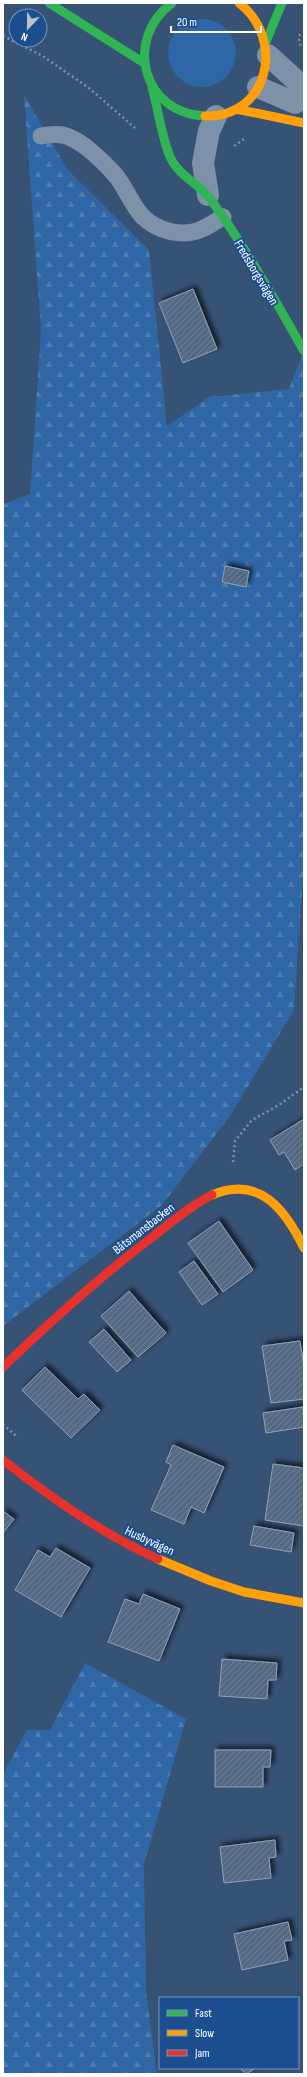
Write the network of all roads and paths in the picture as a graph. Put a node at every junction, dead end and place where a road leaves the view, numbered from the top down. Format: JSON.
{"nodes":[{"id":1,"x":49,"y":3,"type":"edge"},
{"id":2,"x":172,"y":3,"type":"edge"},
{"id":3,"x":239,"y":3,"type":"edge"},
{"id":4,"x":282,"y":3,"type":"edge"},
{"id":5,"x":301,"y":27,"type":"dead end"},
{"id":6,"x":267,"y":50,"type":"junction"},
{"id":7,"x":302,"y":51,"type":"dead end"},
{"id":8,"x":144,"y":63,"type":"junction"},
{"id":9,"x":151,"y":84,"type":"junction"},
{"id":10,"x":258,"y":87,"type":"junction"},
{"id":11,"x":299,"y":95,"type":"edge"},
{"id":12,"x":236,"y":109,"type":"junction"},
{"id":13,"x":216,"y":116,"type":"junction"},
{"id":14,"x":304,"y":123,"type":"edge"},
{"id":15,"x":41,"y":136,"type":"dead end"},
{"id":16,"x":208,"y":195,"type":"junction"},
{"id":17,"x":223,"y":217,"type":"junction"},
{"id":18,"x":304,"y":350,"type":"edge"},
{"id":19,"x":304,"y":1087,"type":"edge"},
{"id":20,"x":231,"y":1189,"type":"junction"},
{"id":21,"x":304,"y":1248,"type":"edge"},
{"id":22,"x":3,"y":1368,"type":"edge"},
{"id":23,"x":3,"y":1424,"type":"edge"},
{"id":24,"x":19,"y":1438,"type":"dead end"},
{"id":25,"x":3,"y":1460,"type":"edge"},
{"id":26,"x":304,"y":1603,"type":"edge"}],
"edges":[{"from":1,"to":8,"type":"street"},
{"from":2,"to":8,"type":"street"},
{"from":3,"to":6,"type":"street"},
{"from":4,"to":6,"type":"street"},
{"from":5,"to":7,"type":"path"},
{"from":6,"to":10,"type":"street"},
{"from":6,"to":11,"type":"street"},
{"from":8,"to":9,"type":"street","name":"Fredsborgsvägen"},
{"from":9,"to":13,"type":"street"},
{"from":9,"to":16,"type":"street","name":"Fredsborgsvägen"},
{"from":10,"to":11,"type":"street"},
{"from":10,"to":12,"type":"street"},
{"from":12,"to":13,"type":"street"},
{"from":12,"to":14,"type":"street"},
{"from":13,"to":16,"type":"street","name":"Fredsborgsvägen"},
{"from":15,"to":17,"type":"lane"},
{"from":16,"to":17,"type":"street","name":"Fredsborgsvägen"},
{"from":17,"to":18,"type":"street","name":"Fredsborgsvägen"},
{"from":19,"to":20,"type":"path"},
{"from":20,"to":21,"type":"street"},
{"from":20,"to":22,"type":"street","name":"Båtsmansbacken"},
{"from":23,"to":24,"type":"path"},
{"from":25,"to":26,"type":"street","name":"Husbyvägen"}]}
